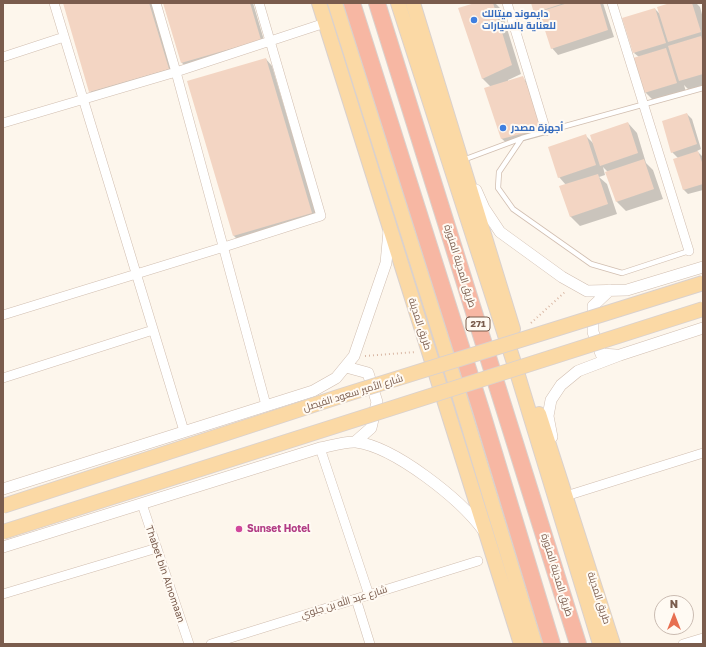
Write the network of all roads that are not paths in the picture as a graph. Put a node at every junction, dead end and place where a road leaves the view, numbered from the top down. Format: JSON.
{"nodes":[{"id":1,"x":54,"y":3,"type":"edge"},
{"id":2,"x":156,"y":3,"type":"edge"},
{"id":3,"x":259,"y":3,"type":"edge"},
{"id":4,"x":319,"y":3,"type":"edge"},
{"id":5,"x":352,"y":3,"type":"edge"},
{"id":6,"x":377,"y":3,"type":"edge"},
{"id":7,"x":398,"y":3,"type":"edge"},
{"id":8,"x":413,"y":3,"type":"edge"},
{"id":9,"x":507,"y":3,"type":"edge"},
{"id":10,"x":612,"y":3,"type":"edge"},
{"id":11,"x":336,"y":6,"type":"edge"},
{"id":12,"x":325,"y":23,"type":"junction"},
{"id":13,"x":64,"y":37,"type":"junction"},
{"id":14,"x":270,"y":40,"type":"junction"},
{"id":15,"x":3,"y":58,"type":"edge"},
{"id":16,"x":176,"y":72,"type":"junction"},
{"id":17,"x":703,"y":88,"type":"edge"},
{"id":18,"x":83,"y":99,"type":"junction"},
{"id":19,"x":643,"y":104,"type":"junction"},
{"id":20,"x":3,"y":123,"type":"edge"},
{"id":21,"x":546,"y":131,"type":"junction"},
{"id":22,"x":522,"y":138,"type":"junction"},
{"id":23,"x":461,"y":160,"type":"junction"},
{"id":24,"x":390,"y":228,"type":"junction"},
{"id":25,"x":224,"y":247,"type":"junction"},
{"id":26,"x":689,"y":251,"type":"joint"},
{"id":27,"x":703,"y":267,"type":"edge"},
{"id":28,"x":136,"y":274,"type":"junction"},
{"id":29,"x":703,"y":284,"type":"edge"},
{"id":30,"x":610,"y":290,"type":"junction"},
{"id":31,"x":703,"y":309,"type":"edge"},
{"id":32,"x":3,"y":315,"type":"edge"},
{"id":33,"x":703,"y":328,"type":"edge"},
{"id":34,"x":153,"y":330,"type":"junction"},
{"id":35,"x":508,"y":344,"type":"junction"},
{"id":36,"x":620,"y":355,"type":"junction"},
{"id":37,"x":449,"y":363,"type":"junction"},
{"id":38,"x":346,"y":367,"type":"junction"},
{"id":39,"x":516,"y":368,"type":"junction"},
{"id":40,"x":3,"y":378,"type":"edge"},
{"id":41,"x":457,"y":388,"type":"junction"},
{"id":42,"x":266,"y":406,"type":"junction"},
{"id":43,"x":184,"y":431,"type":"junction"},
{"id":44,"x":355,"y":442,"type":"junction"},
{"id":45,"x":320,"y":448,"type":"junction"},
{"id":46,"x":703,"y":453,"type":"edge"},
{"id":47,"x":3,"y":489,"type":"edge"},
{"id":48,"x":566,"y":496,"type":"junction"},
{"id":49,"x":142,"y":504,"type":"junction"},
{"id":50,"x":3,"y":506,"type":"edge"},
{"id":51,"x":3,"y":532,"type":"edge"},
{"id":52,"x":489,"y":539,"type":"junction"},
{"id":53,"x":3,"y":547,"type":"edge"},
{"id":54,"x":157,"y":548,"type":"junction"},
{"id":55,"x":478,"y":561,"type":"dead end"},
{"id":56,"x":3,"y":594,"type":"edge"},
{"id":57,"x":369,"y":595,"type":"junction"},
{"id":58,"x":356,"y":599,"type":"junction"},
{"id":59,"x":703,"y":638,"type":"edge"},
{"id":60,"x":189,"y":644,"type":"edge"},
{"id":61,"x":211,"y":644,"type":"edge"},
{"id":62,"x":370,"y":644,"type":"edge"},
{"id":63,"x":522,"y":644,"type":"edge"},
{"id":64,"x":535,"y":644,"type":"edge"},
{"id":65,"x":552,"y":644,"type":"edge"},
{"id":66,"x":578,"y":644,"type":"edge"},
{"id":67,"x":600,"y":644,"type":"edge"},
{"id":68,"x":613,"y":644,"type":"edge"},
{"id":69,"x":683,"y":644,"type":"edge"}],
"edges":[{"from":1,"to":13,"type":"street"},
{"from":2,"to":16,"type":"street"},
{"from":3,"to":14,"type":"street"},
{"from":4,"to":12,"type":"main road","name":"طريق المدينة"},
{"from":5,"to":65,"type":"highway","number":"271"},
{"from":6,"to":66,"type":"highway","name":"طريق المدينة المنورة","number":"271"},
{"from":7,"to":35,"type":"main road"},
{"from":8,"to":23,"type":"main road","name":"طريق المدينة"},
{"from":9,"to":21,"type":"street"},
{"from":10,"to":19,"type":"street"},
{"from":11,"to":37,"type":"main road","name":"طريق المدينة"},
{"from":12,"to":14,"type":"street"},
{"from":12,"to":24,"type":"main road","name":"طريق المدينة"},
{"from":13,"to":15,"type":"street"},
{"from":13,"to":18,"type":"street"},
{"from":14,"to":16,"type":"street"},
{"from":14,"to":25,"type":"street"},
{"from":16,"to":18,"type":"street"},
{"from":16,"to":25,"type":"street"},
{"from":17,"to":19,"type":"lane"},
{"from":18,"to":20,"type":"street"},
{"from":18,"to":28,"type":"street"},
{"from":19,"to":21,"type":"lane"},
{"from":19,"to":26,"type":"street"},
{"from":21,"to":22,"type":"lane"},
{"from":22,"to":23,"type":"lane"},
{"from":22,"to":26,"type":"lane"},
{"from":23,"to":30,"type":"street"},
{"from":23,"to":48,"type":"main road","name":"طريق المدينة"},
{"from":24,"to":38,"type":"street"},
{"from":24,"to":52,"type":"main road","name":"طريق المدينة"},
{"from":25,"to":28,"type":"street"},
{"from":25,"to":42,"type":"street"},
{"from":27,"to":30,"type":"street"},
{"from":28,"to":32,"type":"street"},
{"from":28,"to":34,"type":"street"},
{"from":29,"to":35,"type":"main road","name":"شارع الأمير سعود الفيصل","bridge":true},
{"from":30,"to":36,"type":"street"},
{"from":31,"to":39,"type":"main road","bridge":true},
{"from":33,"to":36,"type":"street"},
{"from":34,"to":40,"type":"street"},
{"from":34,"to":43,"type":"street"},
{"from":35,"to":37,"type":"main road","name":"شارع الأمير سعود الفيصل","bridge":true},
{"from":35,"to":39,"type":"main road"},
{"from":36,"to":48,"type":"street"},
{"from":37,"to":41,"type":"main road","name":"طريق المدينة"},
{"from":37,"to":50,"type":"main road","name":"شارع الأمير سعود الفيصل","bridge":true},
{"from":38,"to":42,"type":"street"},
{"from":38,"to":44,"type":"street"},
{"from":39,"to":41,"type":"main road","bridge":true},
{"from":39,"to":67,"type":"main road"},
{"from":41,"to":51,"type":"main road","bridge":true},
{"from":41,"to":64,"type":"main road","name":"طريق المدينة"},
{"from":42,"to":43,"type":"street"},
{"from":43,"to":47,"type":"street"},
{"from":44,"to":45,"type":"street"},
{"from":44,"to":52,"type":"street"},
{"from":45,"to":49,"type":"street"},
{"from":45,"to":57,"type":"street"},
{"from":46,"to":48,"type":"street"},
{"from":48,"to":68,"type":"main road","name":"طريق المدينة"},
{"from":49,"to":53,"type":"street"},
{"from":49,"to":54,"type":"street","name":"Thabet bin Alnomaan"},
{"from":52,"to":63,"type":"main road","name":"طريق المدينة"},
{"from":54,"to":56,"type":"street"},
{"from":54,"to":60,"type":"street","name":"Thabet bin Alnomaan"},
{"from":55,"to":57,"type":"street","name":"شارع عبد الله بن جلوي"},
{"from":57,"to":58,"type":"street","name":"شارع عبد الله بن جلوي"},
{"from":58,"to":61,"type":"street","name":"شارع عبد الله بن جلوي"},
{"from":58,"to":62,"type":"street"},
{"from":59,"to":69,"type":"street"}]}
